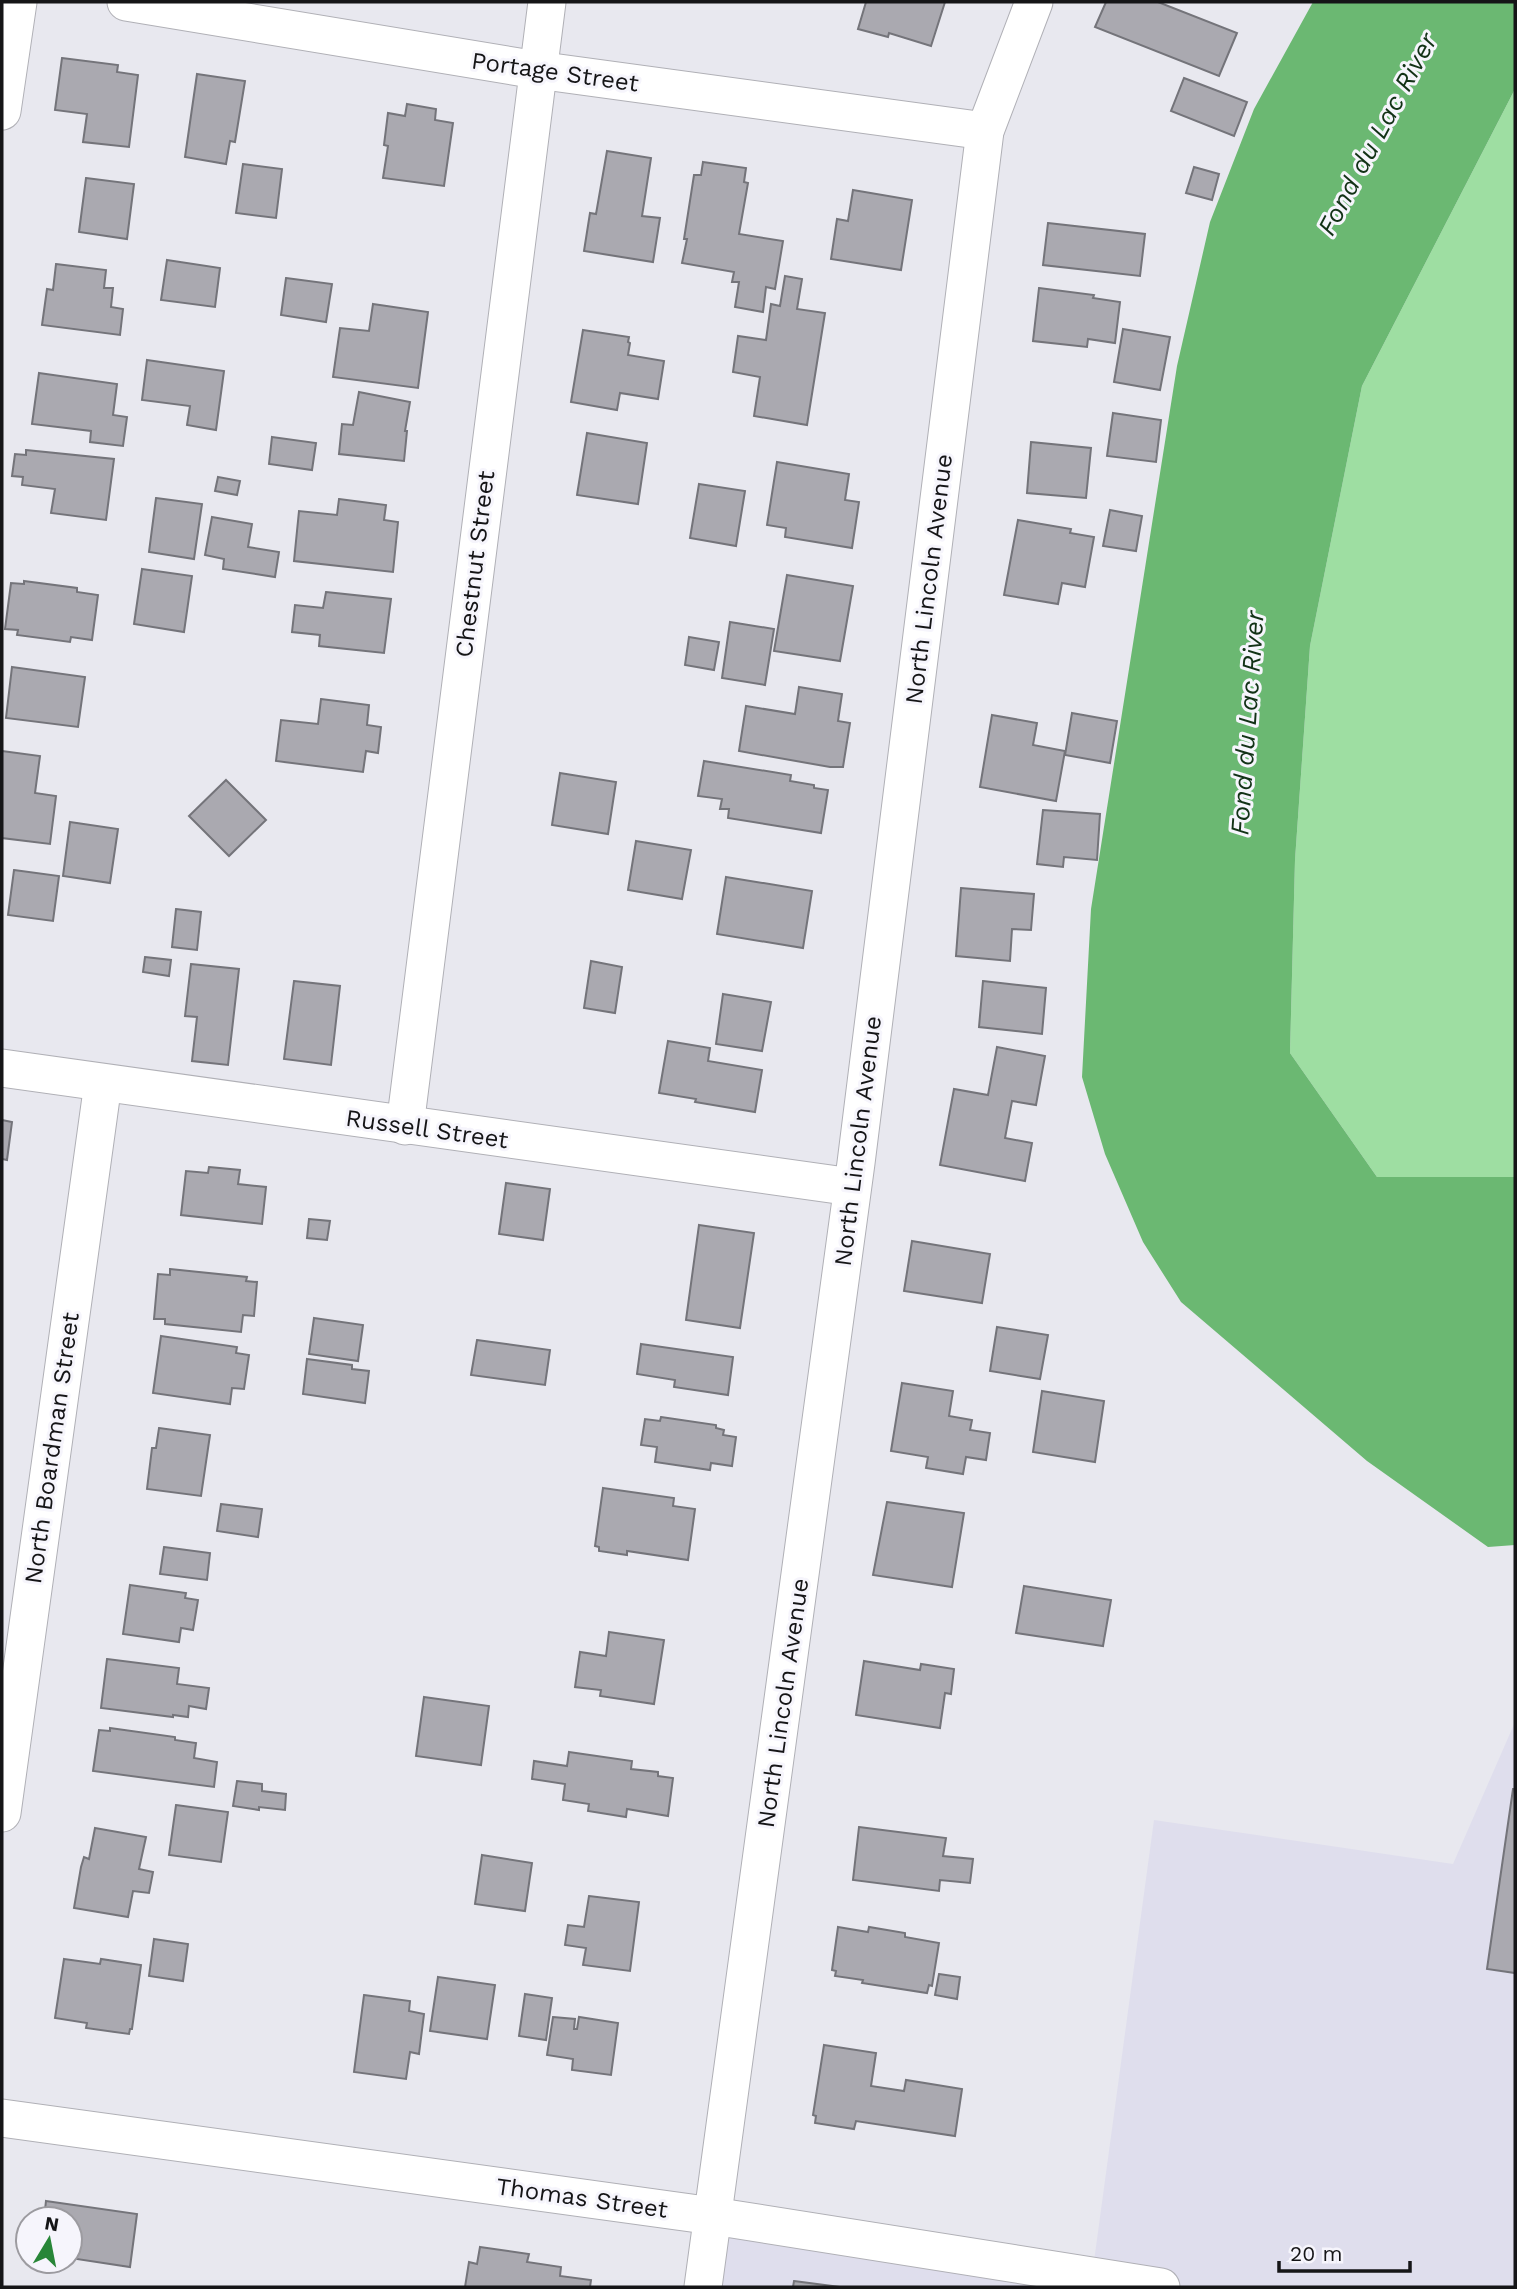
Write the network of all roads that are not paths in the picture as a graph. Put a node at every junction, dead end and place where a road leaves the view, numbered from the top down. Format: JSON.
{"nodes":[{"id":1,"x":18,"y":2,"type":"edge"},
{"id":2,"x":126,"y":2,"type":"edge"},
{"id":3,"x":547,"y":2,"type":"edge"},
{"id":4,"x":1034,"y":2,"type":"edge"},
{"id":5,"x":537,"y":71,"type":"junction"},
{"id":6,"x":2,"y":111,"type":"edge"},
{"id":7,"x":985,"y":131,"type":"junction"},
{"id":8,"x":2,"y":1068,"type":"edge"},
{"id":9,"x":103,"y":1083,"type":"junction"},
{"id":10,"x":405,"y":1126,"type":"junction"},
{"id":11,"x":852,"y":1188,"type":"junction"},
{"id":12,"x":2,"y":1813,"type":"edge"},
{"id":13,"x":2,"y":2118,"type":"edge"},
{"id":14,"x":713,"y":2216,"type":"junction"},
{"id":15,"x":703,"y":2287,"type":"edge"},
{"id":16,"x":1161,"y":2287,"type":"edge"}],
"edges":[{"from":1,"to":6,"type":"street"},
{"from":2,"to":5,"type":"street","name":"Portage Street"},
{"from":3,"to":5,"type":"street","name":"Chestnut Street"},
{"from":4,"to":7,"type":"street","name":"North Lincoln Avenue"},
{"from":5,"to":7,"type":"street","name":"Portage Street"},
{"from":5,"to":10,"type":"street","name":"Chestnut Street"},
{"from":7,"to":11,"type":"street","name":"North Lincoln Avenue"},
{"from":8,"to":9,"type":"street","name":"Russell Street"},
{"from":9,"to":10,"type":"street","name":"Russell Street"},
{"from":9,"to":12,"type":"street","name":"North Boardman Street"},
{"from":10,"to":11,"type":"street","name":"Russell Street"},
{"from":11,"to":14,"type":"street","name":"North Lincoln Avenue"},
{"from":13,"to":14,"type":"street","name":"Thomas Street"},
{"from":14,"to":15,"type":"street","name":"North Lincoln Avenue"},
{"from":14,"to":16,"type":"street","name":"Thomas Street"}]}
